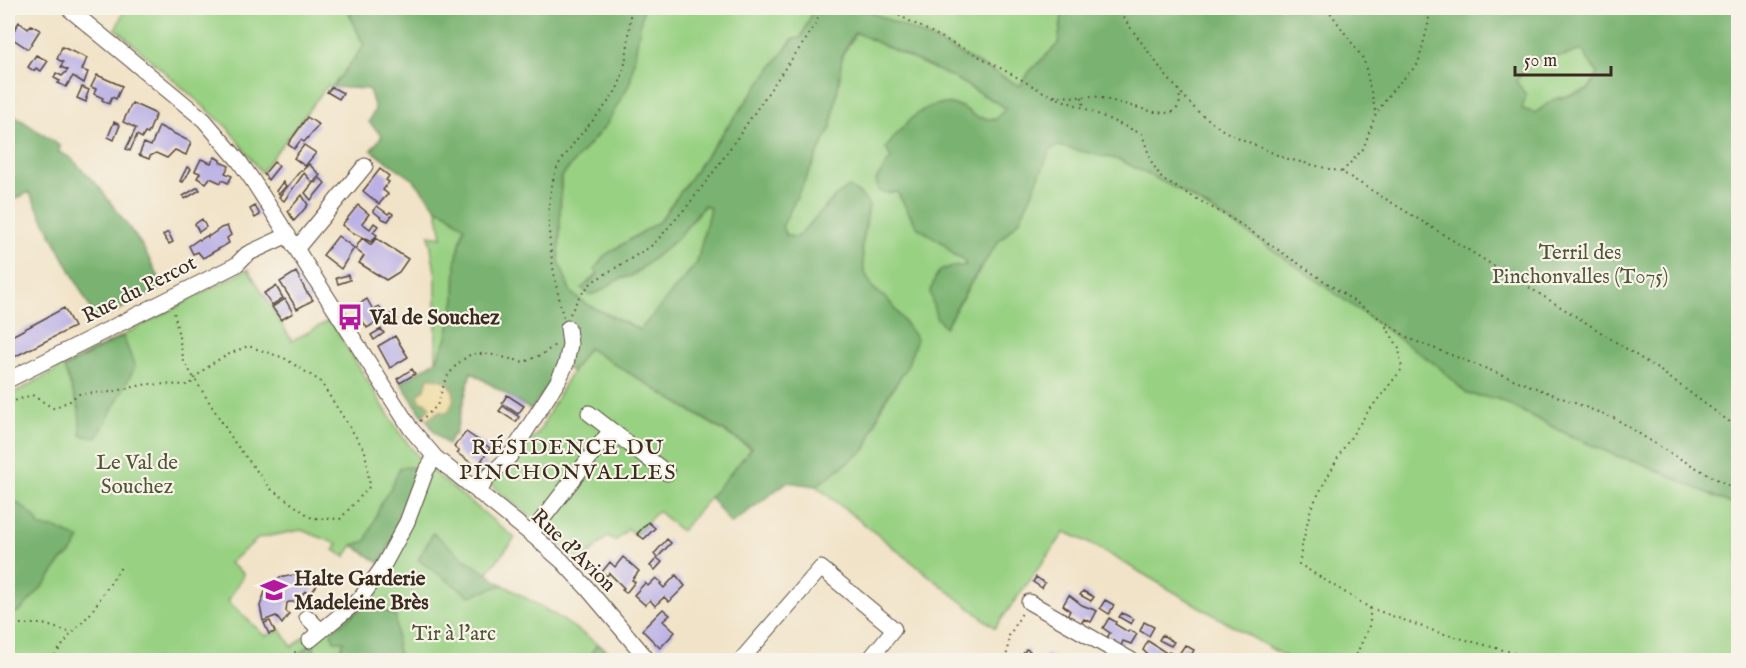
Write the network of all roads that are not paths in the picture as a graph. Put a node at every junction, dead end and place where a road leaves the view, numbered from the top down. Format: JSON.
{"nodes":[{"id":1,"x":68,"y":8,"type":"edge"},
{"id":2,"x":365,"y":166,"type":"dead end"},
{"id":3,"x":293,"y":241,"type":"junction"},
{"id":4,"x":566,"y":324,"type":"road end"},
{"id":5,"x":8,"y":380,"type":"edge"},
{"id":6,"x":589,"y":413,"type":"dead end"},
{"id":7,"x":611,"y":430,"type":"junction"},
{"id":8,"x":435,"y":457,"type":"junction"},
{"id":9,"x":667,"y":473,"type":"dead end"},
{"id":10,"x":479,"y":493,"type":"junction"},
{"id":11,"x":531,"y":534,"type":"junction"},
{"id":12,"x":1029,"y":602,"type":"road end"},
{"id":13,"x":307,"y":617,"type":"dead end"},
{"id":14,"x":648,"y":660,"type":"edge"},
{"id":15,"x":741,"y":660,"type":"edge"},
{"id":16,"x":868,"y":660,"type":"edge"},
{"id":17,"x":1131,"y":660,"type":"edge"}],
"edges":[{"from":1,"to":3,"type":"street"},
{"from":2,"to":3,"type":"street"},
{"from":3,"to":5,"type":"street","name":"Rue du Percot"},
{"from":3,"to":8,"type":"street","name":"Rue d'Avion"},
{"from":4,"to":10,"type":"street"},
{"from":6,"to":7,"type":"street"},
{"from":7,"to":9,"type":"street"},
{"from":7,"to":11,"type":"street"},
{"from":8,"to":10,"type":"street","name":"Rue d'Avion"},
{"from":8,"to":13,"type":"street"},
{"from":10,"to":11,"type":"street","name":"Rue d'Avion"},
{"from":11,"to":14,"type":"street","name":"Rue d'Avion"},
{"from":12,"to":17,"type":"street"},
{"from":15,"to":16,"type":"street"}]}
